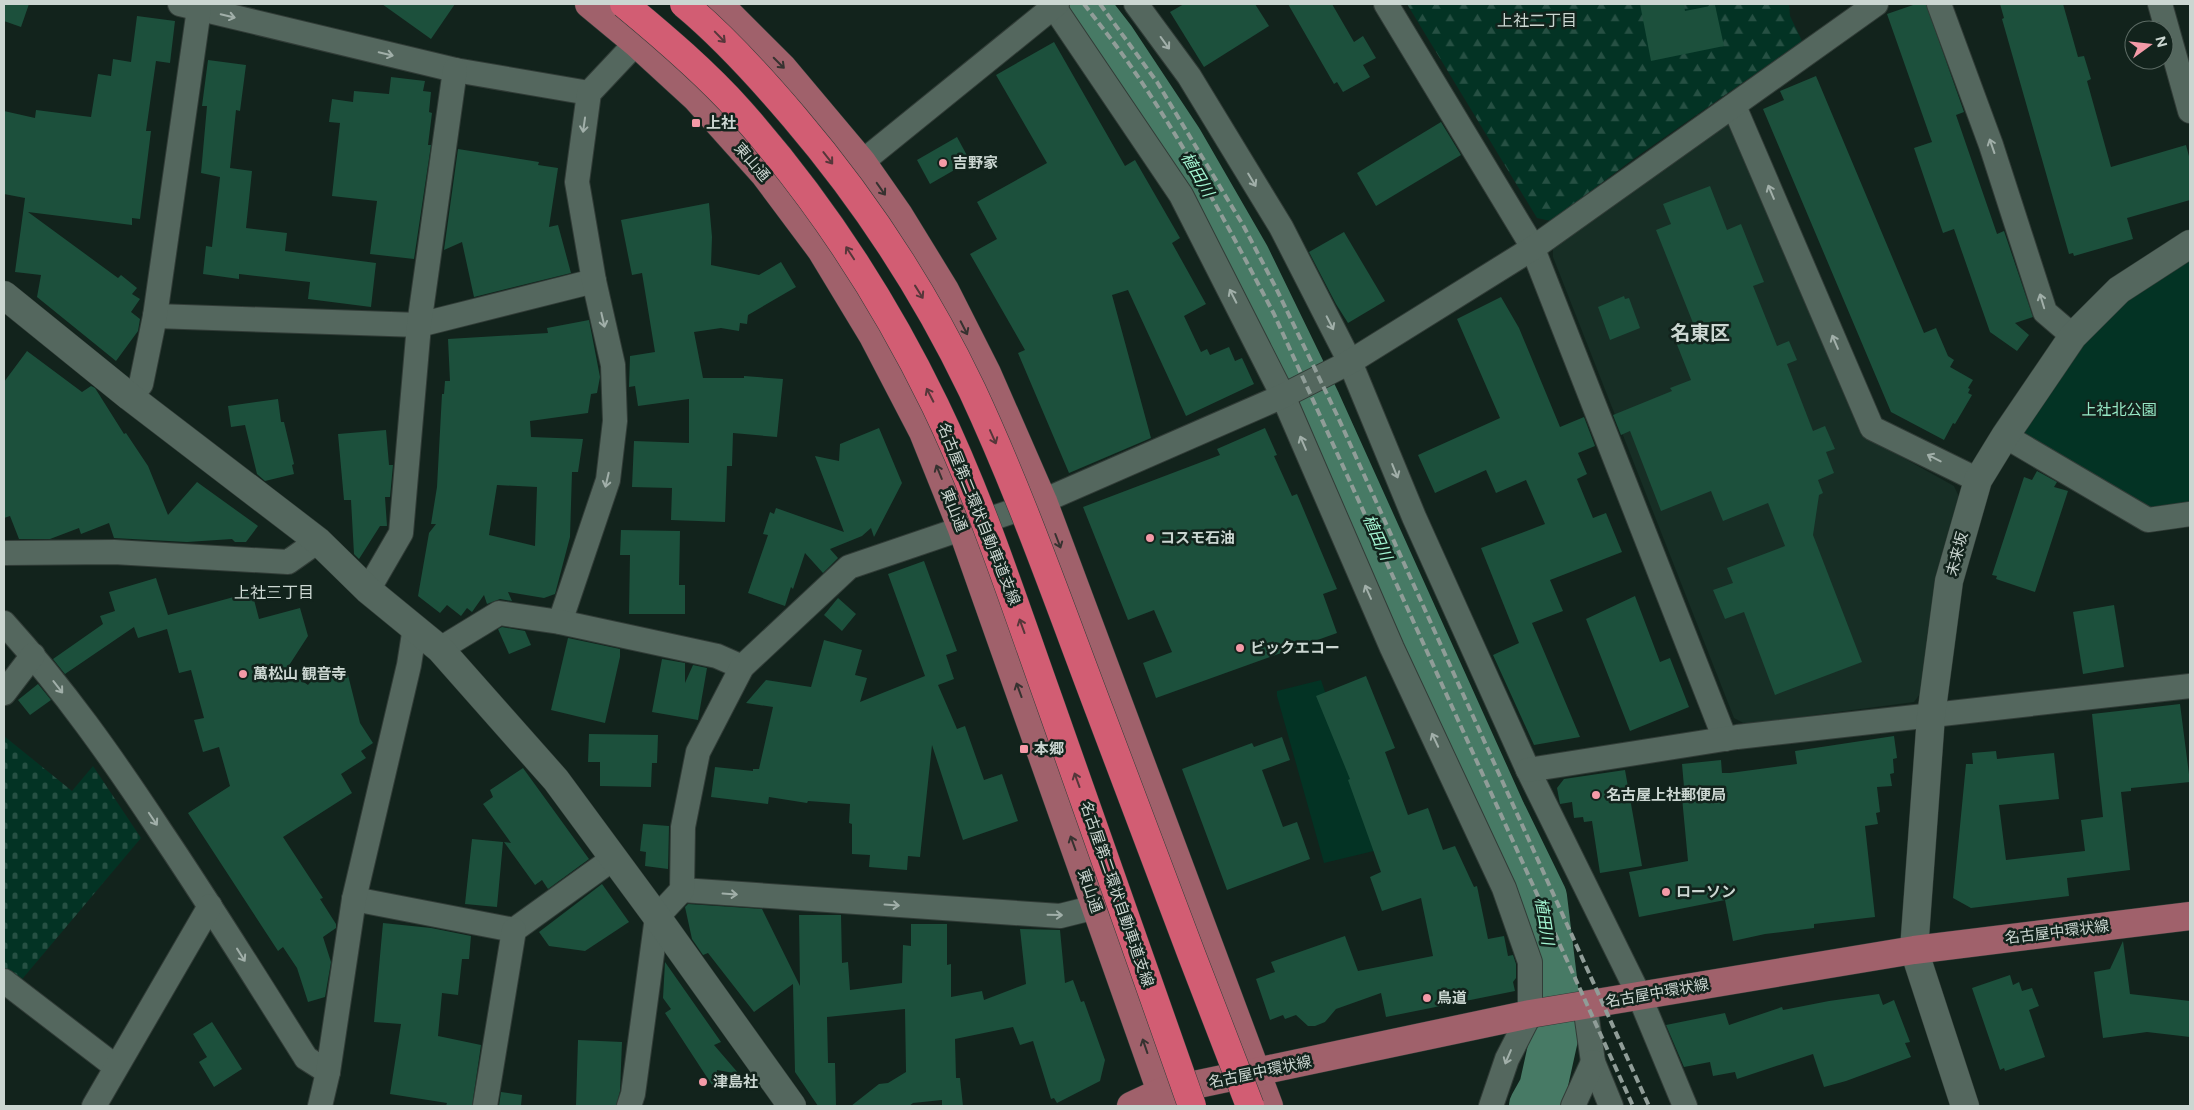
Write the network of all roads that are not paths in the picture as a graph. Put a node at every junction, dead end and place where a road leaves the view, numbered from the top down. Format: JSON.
{"nodes":[{"id":1,"x":588,"y":4,"type":"edge"},
{"id":2,"x":624,"y":4,"type":"edge"},
{"id":3,"x":684,"y":4,"type":"edge"},
{"id":4,"x":719,"y":4,"type":"edge"},
{"id":5,"x":1054,"y":4,"type":"edge"},
{"id":6,"x":1136,"y":4,"type":"edge"},
{"id":7,"x":1386,"y":4,"type":"edge"},
{"id":8,"x":1876,"y":4,"type":"edge"},
{"id":9,"x":1939,"y":4,"type":"edge"},
{"id":10,"x":2160,"y":4,"type":"edge"},
{"id":11,"x":190,"y":6,"type":"edge"},
{"id":12,"x":636,"y":43,"type":"junction"},
{"id":13,"x":455,"y":70,"type":"junction"},
{"id":14,"x":589,"y":93,"type":"junction"},
{"id":15,"x":1734,"y":106,"type":"junction"},
{"id":16,"x":2190,"y":111,"type":"edge"},
{"id":17,"x":862,"y":162,"type":"junction"},
{"id":18,"x":2190,"y":244,"type":"edge"},
{"id":19,"x":1533,"y":248,"type":"junction"},
{"id":20,"x":594,"y":281,"type":"junction"},
{"id":21,"x":4,"y":295,"type":"edge"},
{"id":22,"x":155,"y":316,"type":"junction"},
{"id":23,"x":419,"y":325,"type":"junction"},
{"id":24,"x":2073,"y":336,"type":"junction"},
{"id":25,"x":1350,"y":362,"type":"junction"},
{"id":26,"x":1289,"y":393,"type":"junction"},
{"id":27,"x":130,"y":398,"type":"junction"},
{"id":28,"x":2005,"y":436,"type":"junction"},
{"id":29,"x":1978,"y":480,"type":"junction"},
{"id":30,"x":1043,"y":501,"type":"junction"},
{"id":31,"x":2190,"y":514,"type":"edge"},
{"id":32,"x":962,"y":529,"type":"junction"},
{"id":33,"x":318,"y":541,"type":"junction"},
{"id":34,"x":4,"y":553,"type":"edge"},
{"id":35,"x":368,"y":590,"type":"junction"},
{"id":36,"x":560,"y":622,"type":"junction"},
{"id":37,"x":4,"y":623,"type":"edge"},
{"id":38,"x":415,"y":627,"type":"junction"},
{"id":39,"x":440,"y":649,"type":"junction"},
{"id":40,"x":33,"y":656,"type":"junction"},
{"id":41,"x":742,"y":667,"type":"junction"},
{"id":42,"x":2190,"y":686,"type":"edge"},
{"id":43,"x":4,"y":693,"type":"edge"},
{"id":44,"x":1931,"y":716,"type":"junction"},
{"id":45,"x":1725,"y":739,"type":"junction"},
{"id":46,"x":1528,"y":770,"type":"junction"},
{"id":47,"x":614,"y":858,"type":"junction"},
{"id":48,"x":1112,"y":877,"type":"junction"},
{"id":49,"x":682,"y":890,"type":"junction"},
{"id":50,"x":354,"y":899,"type":"junction"},
{"id":51,"x":210,"y":906,"type":"junction"},
{"id":52,"x":1096,"y":906,"type":"junction"},
{"id":53,"x":2190,"y":916,"type":"edge"},
{"id":54,"x":657,"y":917,"type":"junction"},
{"id":55,"x":514,"y":930,"type":"junction"},
{"id":56,"x":1914,"y":950,"type":"junction"},
{"id":57,"x":4,"y":981,"type":"edge"},
{"id":58,"x":1638,"y":995,"type":"junction"},
{"id":59,"x":1558,"y":1009,"type":"junction"},
{"id":60,"x":1593,"y":1062,"type":"junction"},
{"id":61,"x":116,"y":1067,"type":"junction"},
{"id":62,"x":328,"y":1072,"type":"junction"},
{"id":63,"x":1256,"y":1073,"type":"junction"},
{"id":64,"x":1164,"y":1099,"type":"edge"},
{"id":65,"x":94,"y":1106,"type":"edge"},
{"id":66,"x":320,"y":1106,"type":"edge"},
{"id":67,"x":485,"y":1106,"type":"edge"},
{"id":68,"x":629,"y":1106,"type":"edge"},
{"id":69,"x":792,"y":1106,"type":"edge"},
{"id":70,"x":1131,"y":1106,"type":"edge"},
{"id":71,"x":1192,"y":1106,"type":"edge"},
{"id":72,"x":1207,"y":1106,"type":"edge"},
{"id":73,"x":1250,"y":1106,"type":"edge"},
{"id":74,"x":1268,"y":1106,"type":"edge"},
{"id":75,"x":1491,"y":1106,"type":"edge"},
{"id":76,"x":1573,"y":1106,"type":"edge"},
{"id":77,"x":1612,"y":1106,"type":"edge"},
{"id":78,"x":1685,"y":1106,"type":"edge"},
{"id":79,"x":1965,"y":1106,"type":"edge"}],
"edges":[{"from":1,"to":12,"type":"main road","name":"東山通"},
{"from":48,"to":2,"type":"highway","name":"名古屋第二環状自動車道支線","one_way":true,"bridge":true},
{"from":3,"to":73,"type":"highway","one_way":true,"bridge":true},
{"from":4,"to":17,"type":"main road","one_way":true},
{"from":5,"to":17,"type":"street"},
{"from":26,"to":5,"type":"street","one_way":true},
{"from":6,"to":25,"type":"street","one_way":true},
{"from":7,"to":19,"type":"street"},
{"from":8,"to":15,"type":"street"},
{"from":24,"to":9,"type":"street","one_way":true},
{"from":10,"to":16,"type":"street"},
{"from":11,"to":13,"type":"street","one_way":true},
{"from":11,"to":22,"type":"street"},
{"from":12,"to":14,"type":"street"},
{"from":32,"to":12,"type":"main road","name":"東山通","one_way":true},
{"from":13,"to":14,"type":"street"},
{"from":13,"to":23,"type":"street"},
{"from":14,"to":20,"type":"street","one_way":true},
{"from":15,"to":19,"type":"street"},
{"from":29,"to":15,"type":"street","one_way":true},
{"from":17,"to":30,"type":"main road","one_way":true},
{"from":18,"to":24,"type":"street","name":"未来坂"},
{"from":19,"to":25,"type":"street"},
{"from":19,"to":45,"type":"street"},
{"from":20,"to":23,"type":"street"},
{"from":20,"to":36,"type":"street","one_way":true},
{"from":21,"to":27,"type":"street"},
{"from":22,"to":23,"type":"street"},
{"from":22,"to":27,"type":"street"},
{"from":23,"to":35,"type":"street"},
{"from":24,"to":28,"type":"street","name":"未来坂"},
{"from":25,"to":26,"type":"street"},
{"from":25,"to":46,"type":"street","one_way":true},
{"from":26,"to":30,"type":"street"},
{"from":59,"to":26,"type":"street","one_way":true},
{"from":27,"to":33,"type":"street"},
{"from":28,"to":29,"type":"street","name":"未来坂"},
{"from":28,"to":31,"type":"street"},
{"from":29,"to":44,"type":"street","name":"未来坂"},
{"from":30,"to":32,"type":"street"},
{"from":30,"to":63,"type":"main road","one_way":true},
{"from":32,"to":41,"type":"street"},
{"from":52,"to":32,"type":"main road","name":"東山通","one_way":true},
{"from":33,"to":34,"type":"street"},
{"from":33,"to":35,"type":"street"},
{"from":35,"to":38,"type":"street"},
{"from":36,"to":39,"type":"street"},
{"from":36,"to":41,"type":"street"},
{"from":37,"to":40,"type":"street"},
{"from":38,"to":39,"type":"street"},
{"from":38,"to":50,"type":"street"},
{"from":39,"to":47,"type":"street"},
{"from":40,"to":43,"type":"street"},
{"from":40,"to":51,"type":"street","one_way":true},
{"from":41,"to":49,"type":"street"},
{"from":42,"to":44,"type":"street"},
{"from":44,"to":45,"type":"street"},
{"from":44,"to":56,"type":"street","name":"未来坂"},
{"from":45,"to":46,"type":"street"},
{"from":46,"to":58,"type":"street"},
{"from":47,"to":54,"type":"street"},
{"from":47,"to":55,"type":"street"},
{"from":48,"to":71,"type":"highway","name":"名古屋第二環状自動車道支線","bridge":true},
{"from":48,"to":72,"type":"highway","bridge":true},
{"from":49,"to":52,"type":"street","one_way":true},
{"from":49,"to":54,"type":"street"},
{"from":50,"to":55,"type":"street"},
{"from":50,"to":62,"type":"street"},
{"from":51,"to":61,"type":"street"},
{"from":51,"to":62,"type":"street","one_way":true},
{"from":64,"to":52,"type":"main road","name":"東山通","one_way":true},
{"from":53,"to":56,"type":"main road","name":"名古屋中環状線"},
{"from":54,"to":68,"type":"street"},
{"from":54,"to":69,"type":"street"},
{"from":55,"to":67,"type":"street"},
{"from":56,"to":58,"type":"main road","name":"名古屋中環状線"},
{"from":56,"to":79,"type":"street"},
{"from":57,"to":61,"type":"street"},
{"from":58,"to":59,"type":"main road","name":"名古屋中環状線"},
{"from":58,"to":78,"type":"street"},
{"from":59,"to":60,"type":"street"},
{"from":59,"to":63,"type":"main road","name":"名古屋中環状線"},
{"from":59,"to":75,"type":"street","one_way":true},
{"from":60,"to":76,"type":"street"},
{"from":60,"to":77,"type":"street"},
{"from":61,"to":65,"type":"street"},
{"from":62,"to":66,"type":"street"},
{"from":63,"to":64,"type":"main road","name":"名古屋中環状線"},
{"from":63,"to":74,"type":"main road"},
{"from":64,"to":70,"type":"main road","name":"名古屋中環状線"}]}
